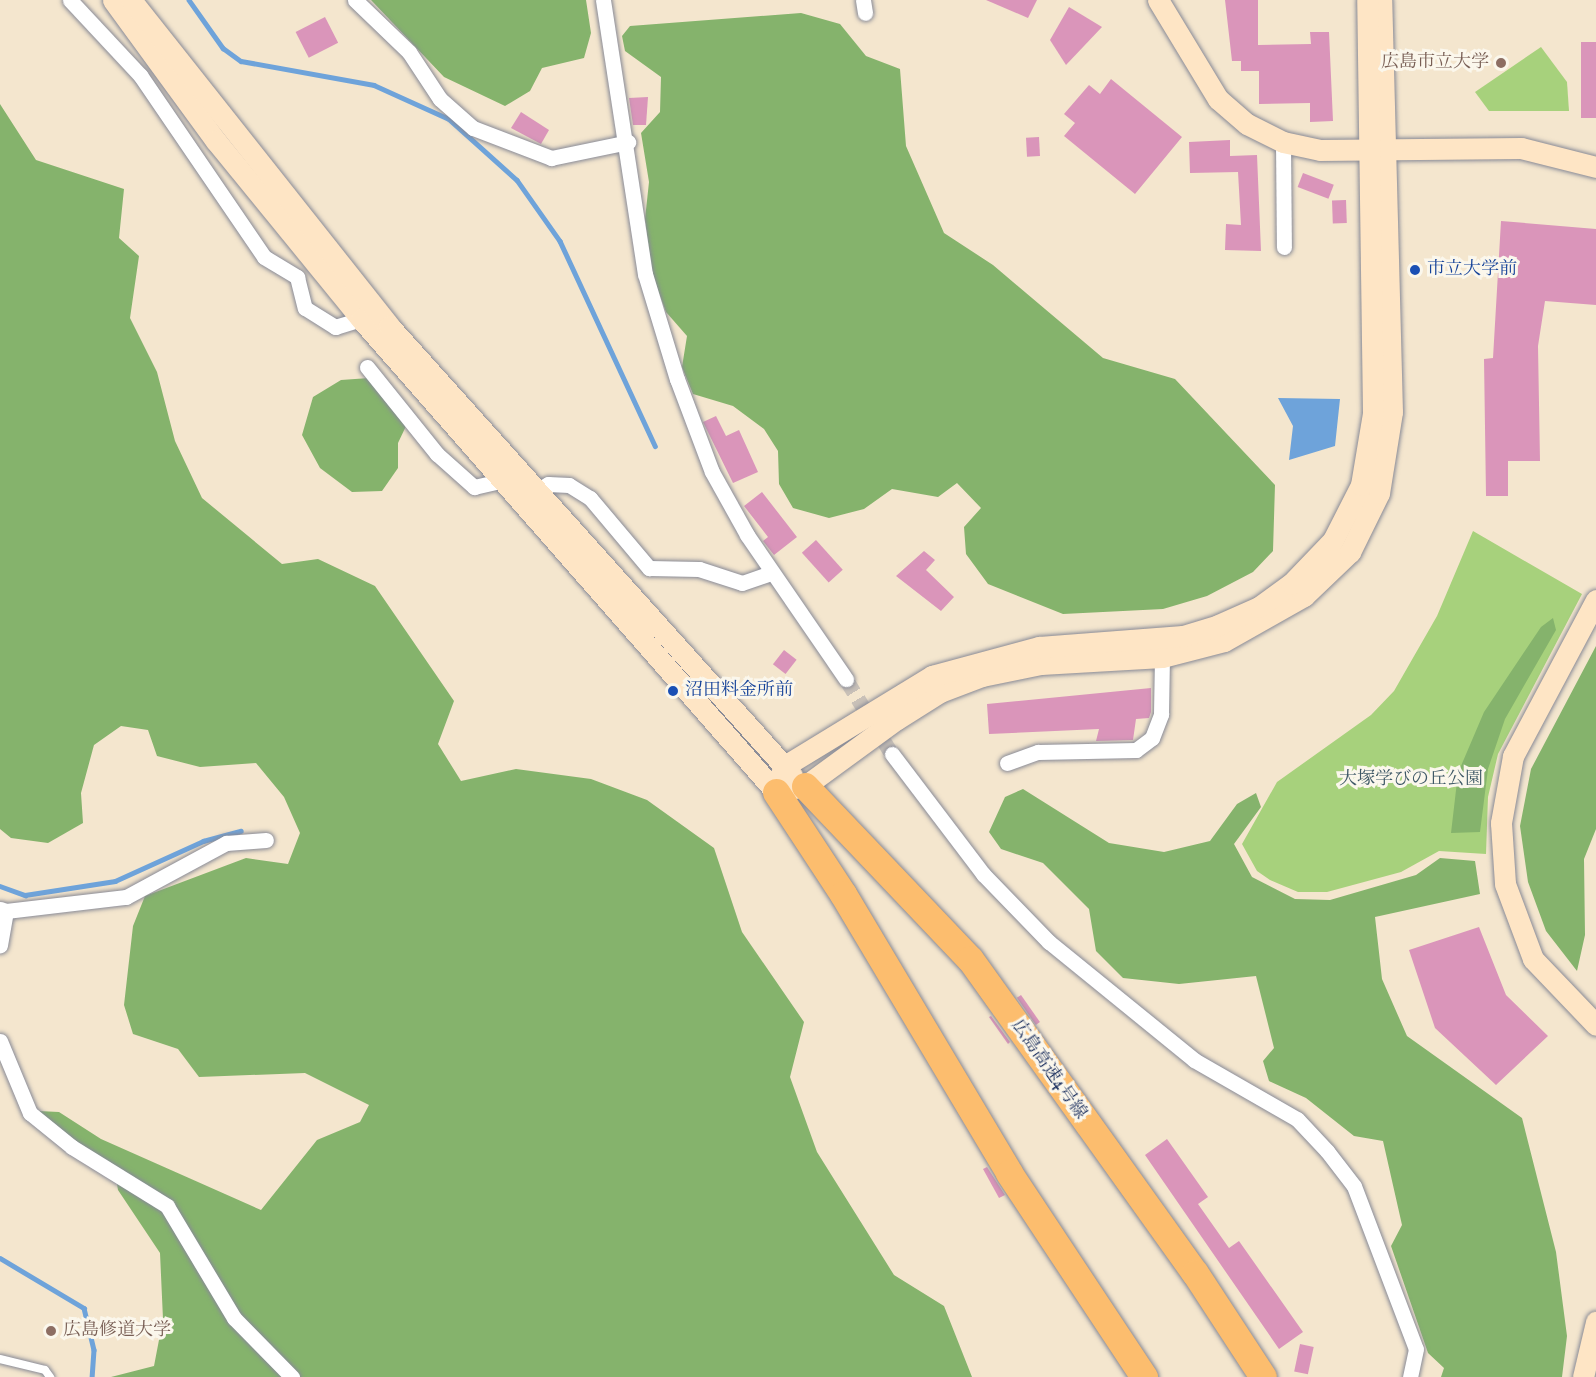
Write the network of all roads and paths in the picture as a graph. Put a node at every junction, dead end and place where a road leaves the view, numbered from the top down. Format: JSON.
{"nodes":[{"id":1,"x":112,"y":0,"type":"edge"},
{"id":2,"x":131,"y":0,"type":"edge"},
{"id":3,"x":355,"y":0,"type":"edge"},
{"id":4,"x":603,"y":0,"type":"edge"},
{"id":5,"x":1158,"y":0,"type":"edge"},
{"id":6,"x":1367,"y":0,"type":"edge"},
{"id":7,"x":1381,"y":0,"type":"edge"},
{"id":8,"x":73,"y":1,"type":"edge"},
{"id":9,"x":628,"y":142,"type":"junction"},
{"id":10,"x":1283,"y":142,"type":"junction"},
{"id":11,"x":1378,"y":150,"type":"junction"},
{"id":12,"x":1596,"y":167,"type":"edge"},
{"id":13,"x":1284,"y":247,"type":"dead end"},
{"id":14,"x":361,"y":319,"type":"junction"},
{"id":15,"x":367,"y":367,"type":"dead end"},
{"id":16,"x":501,"y":481,"type":"junction"},
{"id":17,"x":536,"y":491,"type":"junction"},
{"id":18,"x":771,"y":573,"type":"junction"},
{"id":19,"x":1596,"y":600,"type":"edge"},
{"id":20,"x":1161,"y":657,"type":"junction"},
{"id":21,"x":846,"y":679,"type":"tunnel mouth"},
{"id":22,"x":892,"y":754,"type":"tunnel mouth"},
{"id":23,"x":1007,"y":764,"type":"dead end"},
{"id":24,"x":780,"y":780,"type":"junction"},
{"id":25,"x":806,"y":786,"type":"junction"},
{"id":26,"x":266,"y":840,"type":"dead end"},
{"id":27,"x":3,"y":910,"type":"edge"},
{"id":28,"x":0,"y":945,"type":"edge"},
{"id":29,"x":1596,"y":1025,"type":"edge"},
{"id":30,"x":0,"y":1041,"type":"edge"},
{"id":31,"x":1596,"y":1322,"type":"edge"},
{"id":32,"x":0,"y":1359,"type":"edge"},
{"id":33,"x":50,"y":1377,"type":"edge"},
{"id":34,"x":292,"y":1377,"type":"edge"},
{"id":35,"x":1144,"y":1377,"type":"edge"},
{"id":36,"x":1263,"y":1377,"type":"edge"},
{"id":37,"x":1410,"y":1377,"type":"edge"},
{"id":38,"x":1583,"y":1377,"type":"edge"}],
"edges":[{"from":1,"to":14,"type":"street"},
{"from":2,"to":17,"type":"street"},
{"from":3,"to":9,"type":"street"},
{"from":4,"to":9,"type":"street"},
{"from":5,"to":10,"type":"street"},
{"from":6,"to":11,"type":"street"},
{"from":7,"to":11,"type":"street"},
{"from":8,"to":14,"type":"street"},
{"from":9,"to":18,"type":"street"},
{"from":10,"to":11,"type":"street"},
{"from":10,"to":13,"type":"street"},
{"from":11,"to":12,"type":"street"},
{"from":11,"to":20,"type":"street"},
{"from":11,"to":24,"type":"street"},
{"from":14,"to":16,"type":"street"},
{"from":15,"to":16,"type":"street"},
{"from":16,"to":24,"type":"street"},
{"from":17,"to":18,"type":"street"},
{"from":17,"to":24,"type":"street"},
{"from":18,"to":21,"type":"street"},
{"from":19,"to":29,"type":"street"},
{"from":20,"to":23,"type":"street"},
{"from":20,"to":25,"type":"street"},
{"from":22,"to":37,"type":"street"},
{"from":24,"to":25,"type":"street"},
{"from":24,"to":35,"type":"highway"},
{"from":25,"to":36,"type":"highway","name":"広島高速4号線"},
{"from":26,"to":27,"type":"street"},
{"from":27,"to":28,"type":"street"},
{"from":30,"to":34,"type":"street"},
{"from":31,"to":38,"type":"street"},
{"from":32,"to":33,"type":"lane"}]}
